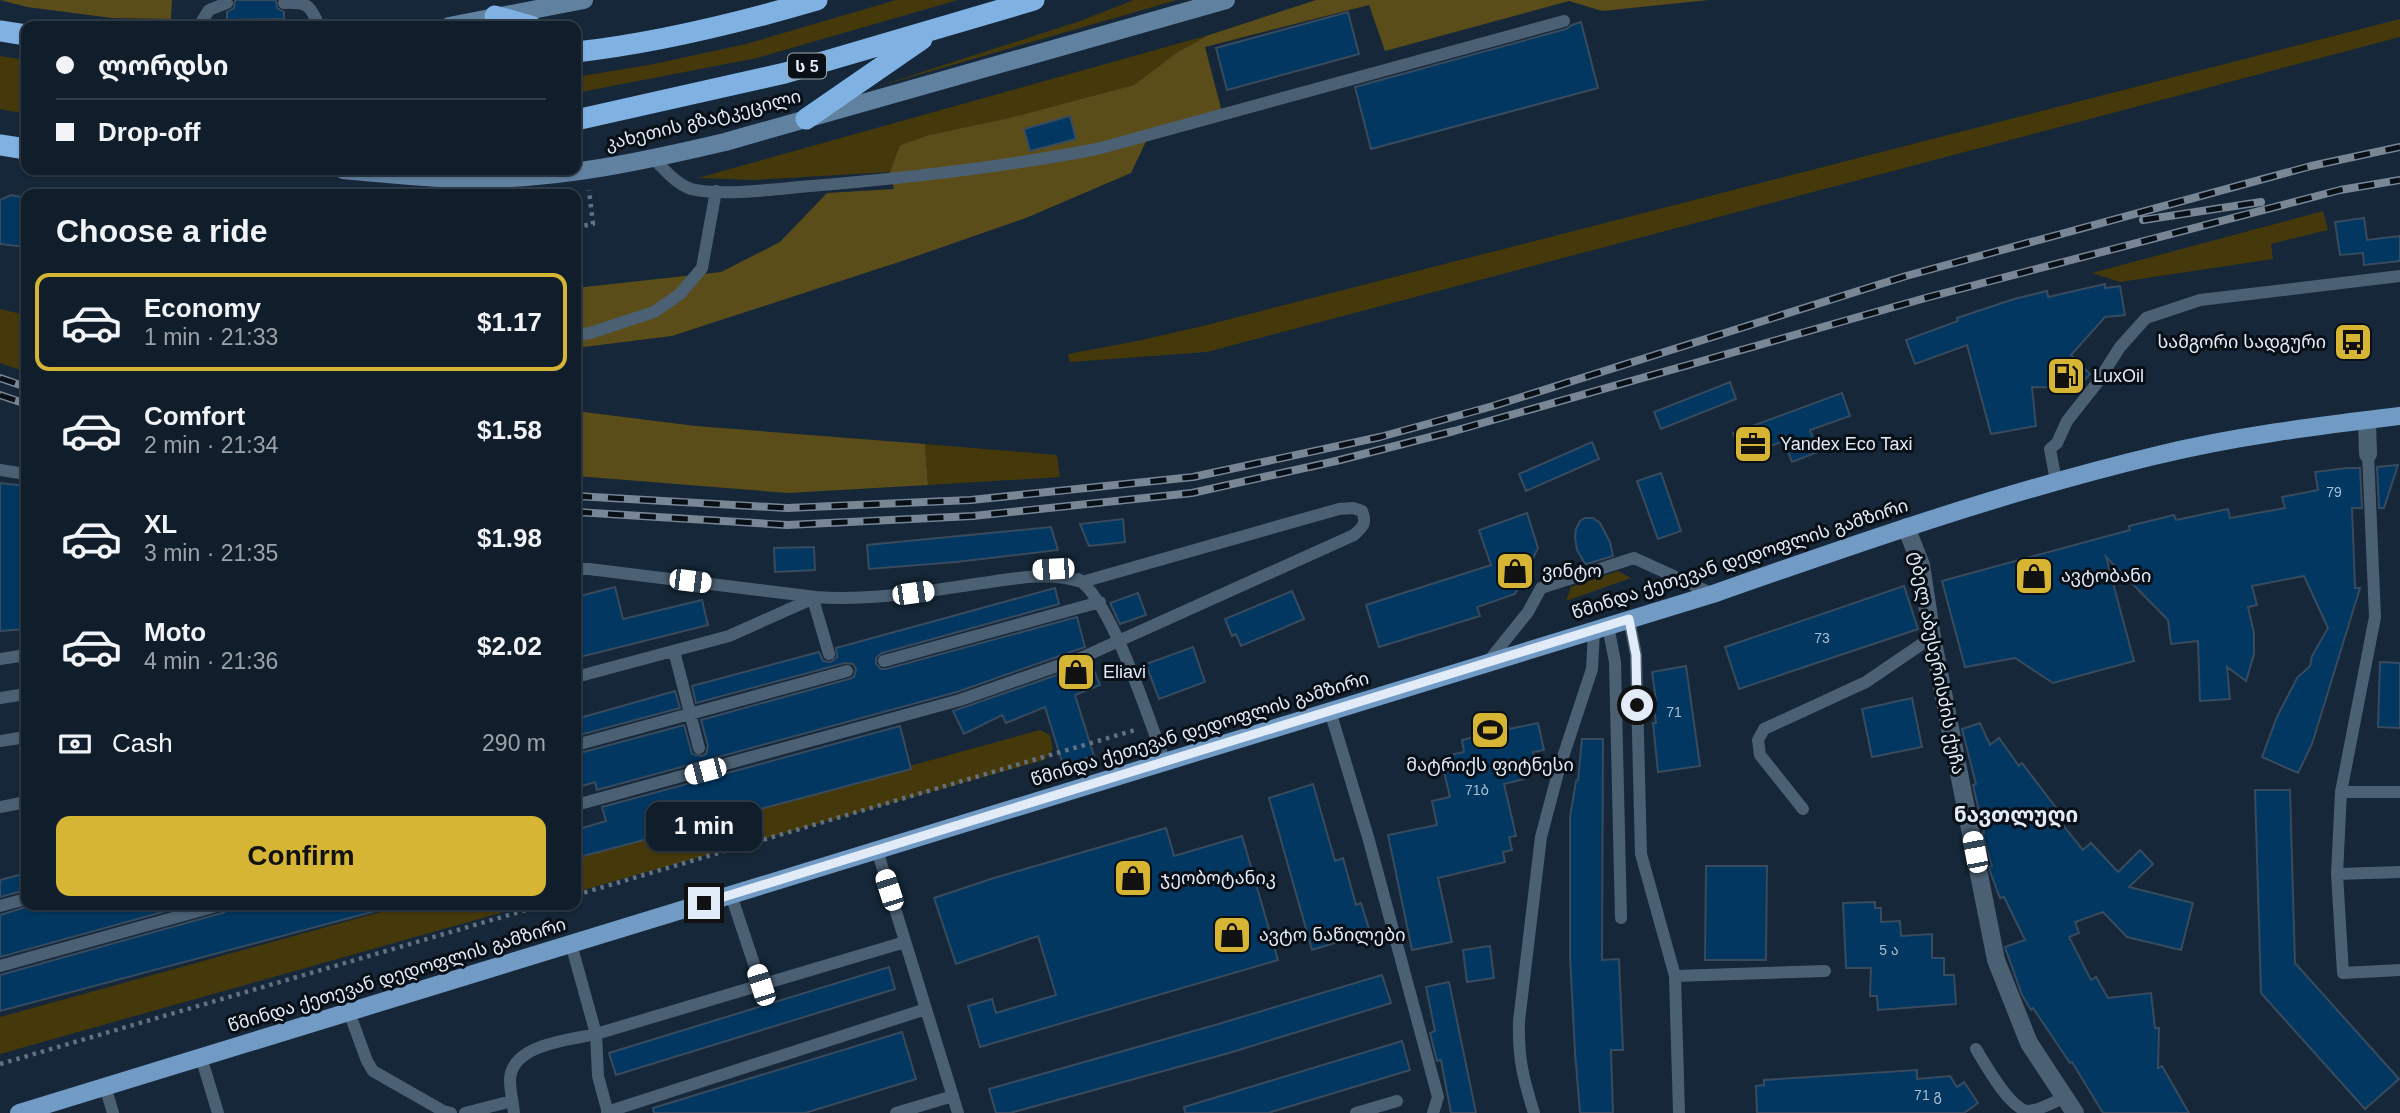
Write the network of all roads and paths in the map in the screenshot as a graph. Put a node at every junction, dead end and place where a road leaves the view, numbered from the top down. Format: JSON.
{"nodes":[{"id":1,"x":584,"y":0,"type":"edge"},
{"id":2,"x":817,"y":0,"type":"edge"},
{"id":3,"x":1034,"y":0,"type":"edge"},
{"id":4,"x":1226,"y":0,"type":"edge"},
{"id":5,"x":227,"y":3,"type":"dead end"},
{"id":6,"x":284,"y":3,"type":"dead end"},
{"id":7,"x":493,"y":8,"type":"edge"},
{"id":8,"x":203,"y":21,"type":"edge"},
{"id":9,"x":317,"y":21,"type":"edge"},
{"id":10,"x":461,"y":21,"type":"edge"},
{"id":11,"x":520,"y":21,"type":"edge"},
{"id":12,"x":1564,"y":21,"type":"dead end"},
{"id":13,"x":940,"y":27,"type":"junction"},
{"id":14,"x":0,"y":31,"type":"edge"},
{"id":15,"x":21,"y":34,"type":"edge"},
{"id":16,"x":581,"y":39,"type":"edge"},
{"id":17,"x":625,"y":47,"type":"junction"},
{"id":18,"x":581,"y":51,"type":"edge"},
{"id":19,"x":581,"y":119,"type":"edge"},
{"id":20,"x":806,"y":119,"type":"junction"},
{"id":21,"x":0,"y":145,"type":"edge"},
{"id":22,"x":21,"y":148,"type":"edge"},
{"id":23,"x":654,"y":159,"type":"junction"},
{"id":24,"x":581,"y":171,"type":"edge"},
{"id":25,"x":586,"y":171,"type":"junction"},
{"id":26,"x":394,"y":175,"type":"edge"},
{"id":27,"x":532,"y":175,"type":"edge"},
{"id":28,"x":716,"y":191,"type":"junction"},
{"id":29,"x":581,"y":226,"type":"edge"},
{"id":30,"x":2400,"y":276,"type":"edge"},
{"id":31,"x":581,"y":334,"type":"edge"},
{"id":32,"x":2400,"y":416,"type":"edge"},
{"id":33,"x":2367,"y":420,"type":"junction"},
{"id":34,"x":2368,"y":454,"type":"joint"},
{"id":35,"x":0,"y":470,"type":"edge"},
{"id":36,"x":21,"y":473,"type":"edge"},
{"id":37,"x":2056,"y":481,"type":"junction"},
{"id":38,"x":1906,"y":527,"type":"junction"},
{"id":39,"x":581,"y":562,"type":"edge"},
{"id":40,"x":581,"y":569,"type":"edge"},
{"id":41,"x":1082,"y":582,"type":"junction"},
{"id":42,"x":1713,"y":594,"type":"junction"},
{"id":43,"x":815,"y":595,"type":"junction"},
{"id":44,"x":1100,"y":602,"type":"junction"},
{"id":45,"x":1629,"y":619,"type":"junction"},
{"id":46,"x":1601,"y":628,"type":"junction"},
{"id":47,"x":1932,"y":637,"type":"junction"},
{"id":48,"x":1118,"y":641,"type":"junction"},
{"id":49,"x":674,"y":651,"type":"junction"},
{"id":50,"x":829,"y":654,"type":"dead end"},
{"id":51,"x":21,"y":656,"type":"edge"},
{"id":52,"x":0,"y":659,"type":"edge"},
{"id":53,"x":884,"y":661,"type":"dead end"},
{"id":54,"x":1487,"y":663,"type":"junction"},
{"id":55,"x":847,"y":670,"type":"dead end"},
{"id":56,"x":581,"y":676,"type":"edge"},
{"id":57,"x":21,"y":695,"type":"edge"},
{"id":58,"x":0,"y":698,"type":"edge"},
{"id":59,"x":1330,"y":711,"type":"junction"},
{"id":60,"x":690,"y":715,"type":"junction"},
{"id":61,"x":1150,"y":725,"type":"junction"},
{"id":62,"x":21,"y":738,"type":"edge"},
{"id":63,"x":0,"y":741,"type":"edge"},
{"id":64,"x":581,"y":744,"type":"edge"},
{"id":65,"x":699,"y":748,"type":"dead end"},
{"id":66,"x":1165,"y":762,"type":"junction"},
{"id":67,"x":2341,"y":792,"type":"junction"},
{"id":68,"x":2400,"y":792,"type":"edge"},
{"id":69,"x":21,"y":803,"type":"edge"},
{"id":70,"x":581,"y":803,"type":"edge"},
{"id":71,"x":0,"y":807,"type":"edge"},
{"id":72,"x":1803,"y":809,"type":"dead end"},
{"id":73,"x":877,"y":850,"type":"junction"},
{"id":74,"x":2400,"y":872,"type":"edge"},
{"id":75,"x":2337,"y":874,"type":"junction"},
{"id":76,"x":581,"y":894,"type":"edge"},
{"id":77,"x":731,"y":895,"type":"junction"},
{"id":78,"x":21,"y":900,"type":"edge"},
{"id":79,"x":0,"y":906,"type":"edge"},
{"id":80,"x":202,"y":910,"type":"edge"},
{"id":81,"x":526,"y":910,"type":"edge"},
{"id":82,"x":1621,"y":918,"type":"dead end"},
{"id":83,"x":905,"y":942,"type":"junction"},
{"id":84,"x":571,"y":944,"type":"junction"},
{"id":85,"x":0,"y":966,"type":"edge"},
{"id":86,"x":2400,"y":970,"type":"edge"},
{"id":87,"x":1825,"y":971,"type":"dead end"},
{"id":88,"x":1675,"y":976,"type":"junction"},
{"id":89,"x":761,"y":985,"type":"junction"},
{"id":90,"x":926,"y":1009,"type":"junction"},
{"id":91,"x":349,"y":1012,"type":"junction"},
{"id":92,"x":596,"y":1034,"type":"junction"},
{"id":93,"x":1976,"y":1049,"type":"dead end"},
{"id":94,"x":201,"y":1057,"type":"junction"},
{"id":95,"x":0,"y":1064,"type":"edge"},
{"id":96,"x":106,"y":1086,"type":"junction"},
{"id":97,"x":953,"y":1096,"type":"junction"},
{"id":98,"x":2065,"y":1097,"type":"junction"},
{"id":99,"x":1397,"y":1101,"type":"dead end"},
{"id":100,"x":513,"y":1107,"type":"edge"},
{"id":101,"x":19,"y":1113,"type":"edge"},
{"id":102,"x":113,"y":1113,"type":"edge"},
{"id":103,"x":218,"y":1113,"type":"edge"},
{"id":104,"x":451,"y":1113,"type":"edge"},
{"id":105,"x":465,"y":1113,"type":"edge"},
{"id":106,"x":608,"y":1113,"type":"edge"},
{"id":107,"x":896,"y":1113,"type":"edge"},
{"id":108,"x":958,"y":1113,"type":"edge"},
{"id":109,"x":1356,"y":1113,"type":"edge"},
{"id":110,"x":1433,"y":1113,"type":"edge"},
{"id":111,"x":1534,"y":1113,"type":"edge"},
{"id":112,"x":1679,"y":1113,"type":"edge"},
{"id":113,"x":2075,"y":1113,"type":"edge"}],
"edges":[{"from":1,"to":7,"type":"street"},
{"from":2,"to":17,"type":"highway"},
{"from":3,"to":13,"type":"highway","name":"კახეთის გზატკეცილი","number":"ს 5"},
{"from":4,"to":20,"type":"street","name":"კახეთის გზატკეცილი"},
{"from":5,"to":8,"type":"lane"},
{"from":6,"to":9,"type":"lane"},
{"from":7,"to":10,"type":"street"},
{"from":7,"to":11,"type":"highway"},
{"from":12,"to":28,"type":"lane"},
{"from":13,"to":19,"type":"highway","name":"კახეთის გზატკეცილი","number":"ს 5"},
{"from":13,"to":20,"type":"highway"},
{"from":14,"to":15,"type":"highway"},
{"from":16,"to":17,"type":"highway"},
{"from":17,"to":18,"type":"highway"},
{"from":20,"to":23,"type":"street","name":"კახეთის გზატკეცილი"},
{"from":21,"to":22,"type":"highway"},
{"from":23,"to":25,"type":"street","name":"კახეთის გზატკეცილი"},
{"from":23,"to":28,"type":"lane"},
{"from":24,"to":25,"type":"street","name":"კახეთის გზატკეცილი"},
{"from":25,"to":29,"type":"path"},
{"from":26,"to":27,"type":"street","name":"კახეთის გზატკეცილი"},
{"from":28,"to":31,"type":"lane"},
{"from":30,"to":37,"type":"lane"},
{"from":32,"to":33,"type":"main road","name":"წმინდა ქეთევან დედოფლის გამზირი"},
{"from":33,"to":34,"type":"street"},
{"from":33,"to":37,"type":"main road","name":"წმინდა ქეთევან დედოფლის გამზირი"},
{"from":34,"to":67,"type":"lane"},
{"from":35,"to":36,"type":"lane"},
{"from":37,"to":38,"type":"main road","name":"წმინდა ქეთევან დედოფლის გამზირი"},
{"from":38,"to":42,"type":"main road","name":"წმინდა ქეთევან დედოფლის გამზირი"},
{"from":38,"to":47,"type":"street","name":"ტბელ აბუსერისძის ქუჩა"},
{"from":39,"to":43,"type":"lane"},
{"from":40,"to":43,"type":"lane"},
{"from":41,"to":43,"type":"lane"},
{"from":41,"to":44,"type":"lane"},
{"from":41,"to":48,"type":"lane"},
{"from":42,"to":45,"type":"main road","name":"წმინდა ქეთევან დედოფლის გამზირი"},
{"from":42,"to":54,"type":"lane"},
{"from":43,"to":49,"type":"lane"},
{"from":43,"to":50,"type":"lane"},
{"from":44,"to":48,"type":"lane"},
{"from":44,"to":53,"type":"lane"},
{"from":45,"to":46,"type":"main road","name":"წმინდა ქეთევან დედოფლის გამზირი"},
{"from":45,"to":88,"type":"lane"},
{"from":46,"to":54,"type":"main road","name":"წმინდა ქეთევან დედოფლის გამზირი"},
{"from":46,"to":82,"type":"lane"},
{"from":46,"to":111,"type":"lane"},
{"from":47,"to":72,"type":"lane"},
{"from":47,"to":98,"type":"street","name":"ტბელ აბუსერისძის ქუჩა"},
{"from":48,"to":61,"type":"lane"},
{"from":48,"to":70,"type":"lane"},
{"from":49,"to":56,"type":"lane"},
{"from":49,"to":60,"type":"lane"},
{"from":51,"to":52,"type":"lane"},
{"from":54,"to":59,"type":"main road","name":"წმინდა ქეთევან დედოფლის გამზირი"},
{"from":55,"to":60,"type":"lane"},
{"from":57,"to":58,"type":"lane"},
{"from":59,"to":66,"type":"main road","name":"წმინდა ქეთევან დედოფლის გამზირი"},
{"from":59,"to":110,"type":"lane"},
{"from":60,"to":64,"type":"lane"},
{"from":60,"to":65,"type":"lane"},
{"from":61,"to":66,"type":"lane"},
{"from":61,"to":76,"type":"path"},
{"from":62,"to":63,"type":"lane"},
{"from":66,"to":73,"type":"main road","name":"წმინდა ქეთევან დედოფლის გამზირი"},
{"from":67,"to":68,"type":"lane"},
{"from":67,"to":75,"type":"lane"},
{"from":69,"to":71,"type":"lane"},
{"from":73,"to":77,"type":"main road","name":"წმინდა ქეთევან დედოფლის გამზირი"},
{"from":73,"to":83,"type":"lane"},
{"from":74,"to":75,"type":"lane"},
{"from":75,"to":86,"type":"lane"},
{"from":77,"to":84,"type":"main road","name":"წმინდა ქეთევან დედოფლის გამზირი"},
{"from":77,"to":89,"type":"lane"},
{"from":78,"to":79,"type":"lane"},
{"from":80,"to":85,"type":"lane"},
{"from":81,"to":95,"type":"path"},
{"from":83,"to":89,"type":"lane"},
{"from":83,"to":90,"type":"lane"},
{"from":84,"to":91,"type":"main road","name":"წმინდა ქეთევან დედოფლის გამზირი"},
{"from":84,"to":92,"type":"lane"},
{"from":87,"to":88,"type":"lane"},
{"from":88,"to":112,"type":"lane"},
{"from":89,"to":92,"type":"lane"},
{"from":90,"to":97,"type":"lane"},
{"from":90,"to":106,"type":"lane"},
{"from":91,"to":94,"type":"main road","name":"წმინდა ქეთევან დედოფლის გამზირი"},
{"from":91,"to":104,"type":"lane"},
{"from":92,"to":100,"type":"lane"},
{"from":92,"to":106,"type":"lane"},
{"from":93,"to":98,"type":"lane"},
{"from":94,"to":96,"type":"main road","name":"წმინდა ქეთევან დედოფლის გამზირი"},
{"from":94,"to":103,"type":"lane"},
{"from":96,"to":101,"type":"main road","name":"წმინდა ქეთევან დედოფლის გამზირი"},
{"from":96,"to":102,"type":"lane"},
{"from":97,"to":107,"type":"lane"},
{"from":97,"to":108,"type":"lane"},
{"from":98,"to":113,"type":"street","name":"ტბელ აბუსერისძის ქუჩა"},
{"from":99,"to":109,"type":"lane"},
{"from":100,"to":105,"type":"lane"}]}
